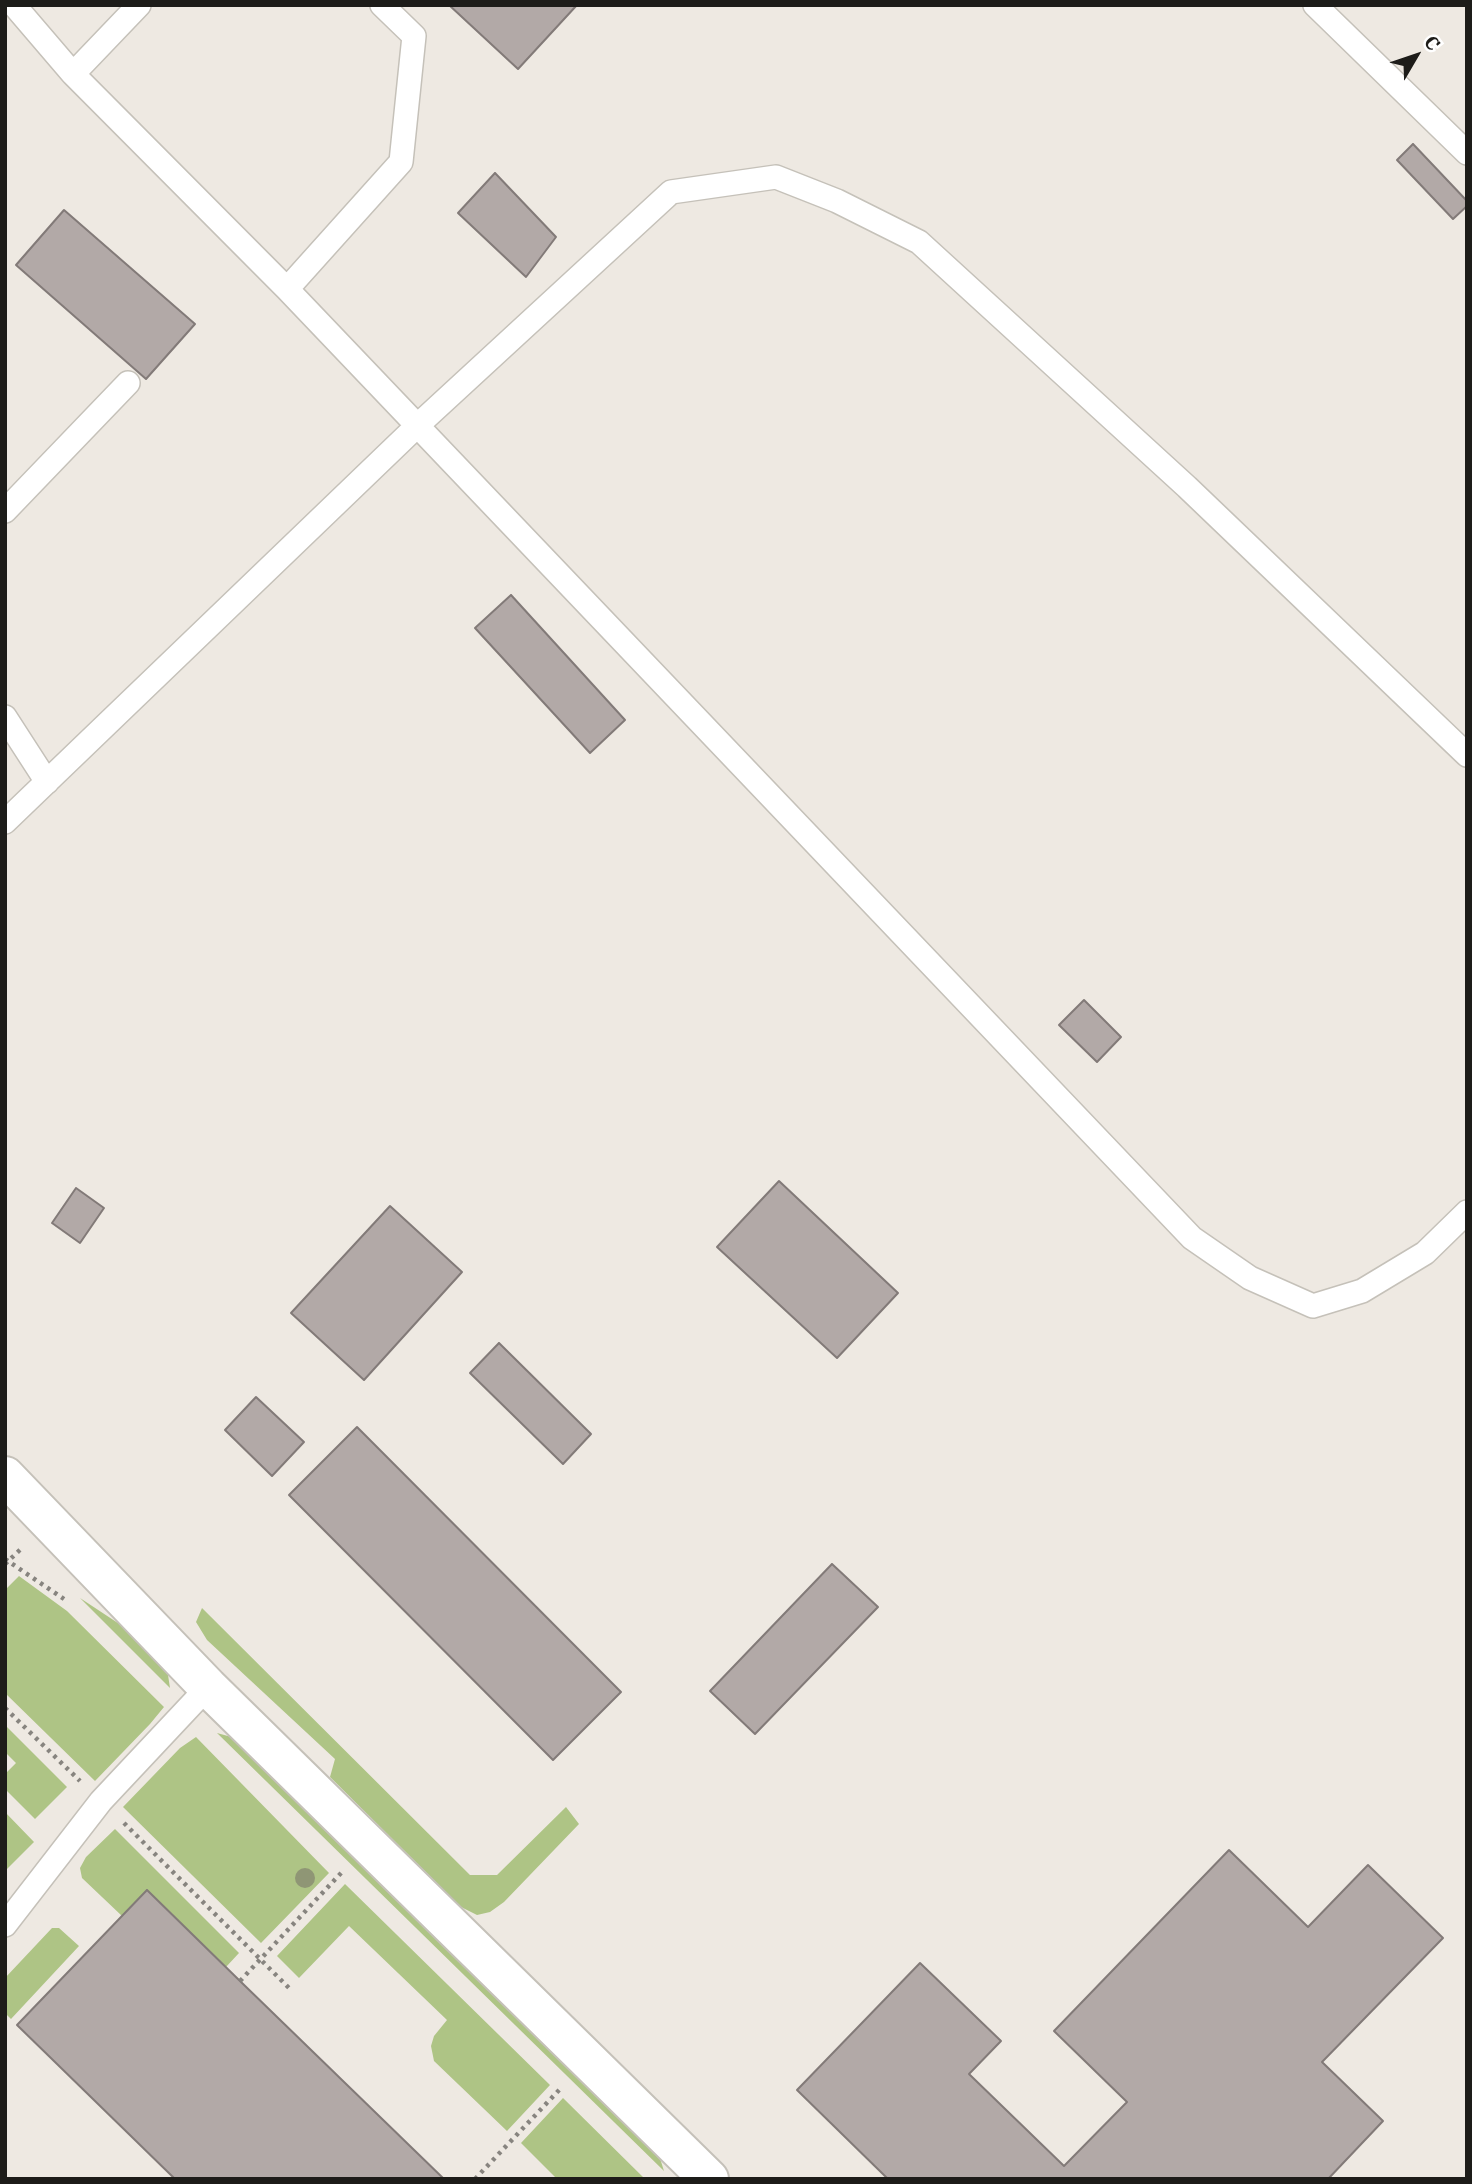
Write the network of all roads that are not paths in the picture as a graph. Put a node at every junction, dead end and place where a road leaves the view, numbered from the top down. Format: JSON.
{"nodes":[{"id":1,"x":14,"y":5,"type":"edge"},
{"id":2,"x":139,"y":5,"type":"edge"},
{"id":3,"x":383,"y":5,"type":"edge"},
{"id":4,"x":1315,"y":5,"type":"edge"},
{"id":5,"x":73,"y":74,"type":"junction"},
{"id":6,"x":1467,"y":153,"type":"edge"},
{"id":7,"x":288,"y":289,"type":"junction"},
{"id":8,"x":128,"y":383,"type":"dead end"},
{"id":9,"x":418,"y":425,"type":"junction"},
{"id":10,"x":5,"y":511,"type":"edge"},
{"id":11,"x":5,"y":717,"type":"edge"},
{"id":12,"x":1467,"y":755,"type":"edge"},
{"id":13,"x":47,"y":782,"type":"junction"},
{"id":14,"x":5,"y":822,"type":"edge"},
{"id":15,"x":1467,"y":1212,"type":"edge"},
{"id":16,"x":5,"y":1476,"type":"edge"},
{"id":17,"x":208,"y":1687,"type":"junction"},
{"id":18,"x":5,"y":1925,"type":"edge"},
{"id":19,"x":709,"y":2179,"type":"edge"}],
"edges":[{"from":1,"to":5,"type":"lane"},
{"from":2,"to":5,"type":"lane"},
{"from":3,"to":7,"type":"lane"},
{"from":4,"to":6,"type":"lane"},
{"from":5,"to":7,"type":"lane"},
{"from":7,"to":9,"type":"lane"},
{"from":8,"to":10,"type":"lane"},
{"from":9,"to":12,"type":"lane"},
{"from":9,"to":13,"type":"lane"},
{"from":9,"to":15,"type":"lane"},
{"from":11,"to":13,"type":"lane"},
{"from":13,"to":14,"type":"lane"},
{"from":16,"to":17,"type":"street"},
{"from":17,"to":18,"type":"lane"},
{"from":17,"to":19,"type":"street"}]}
